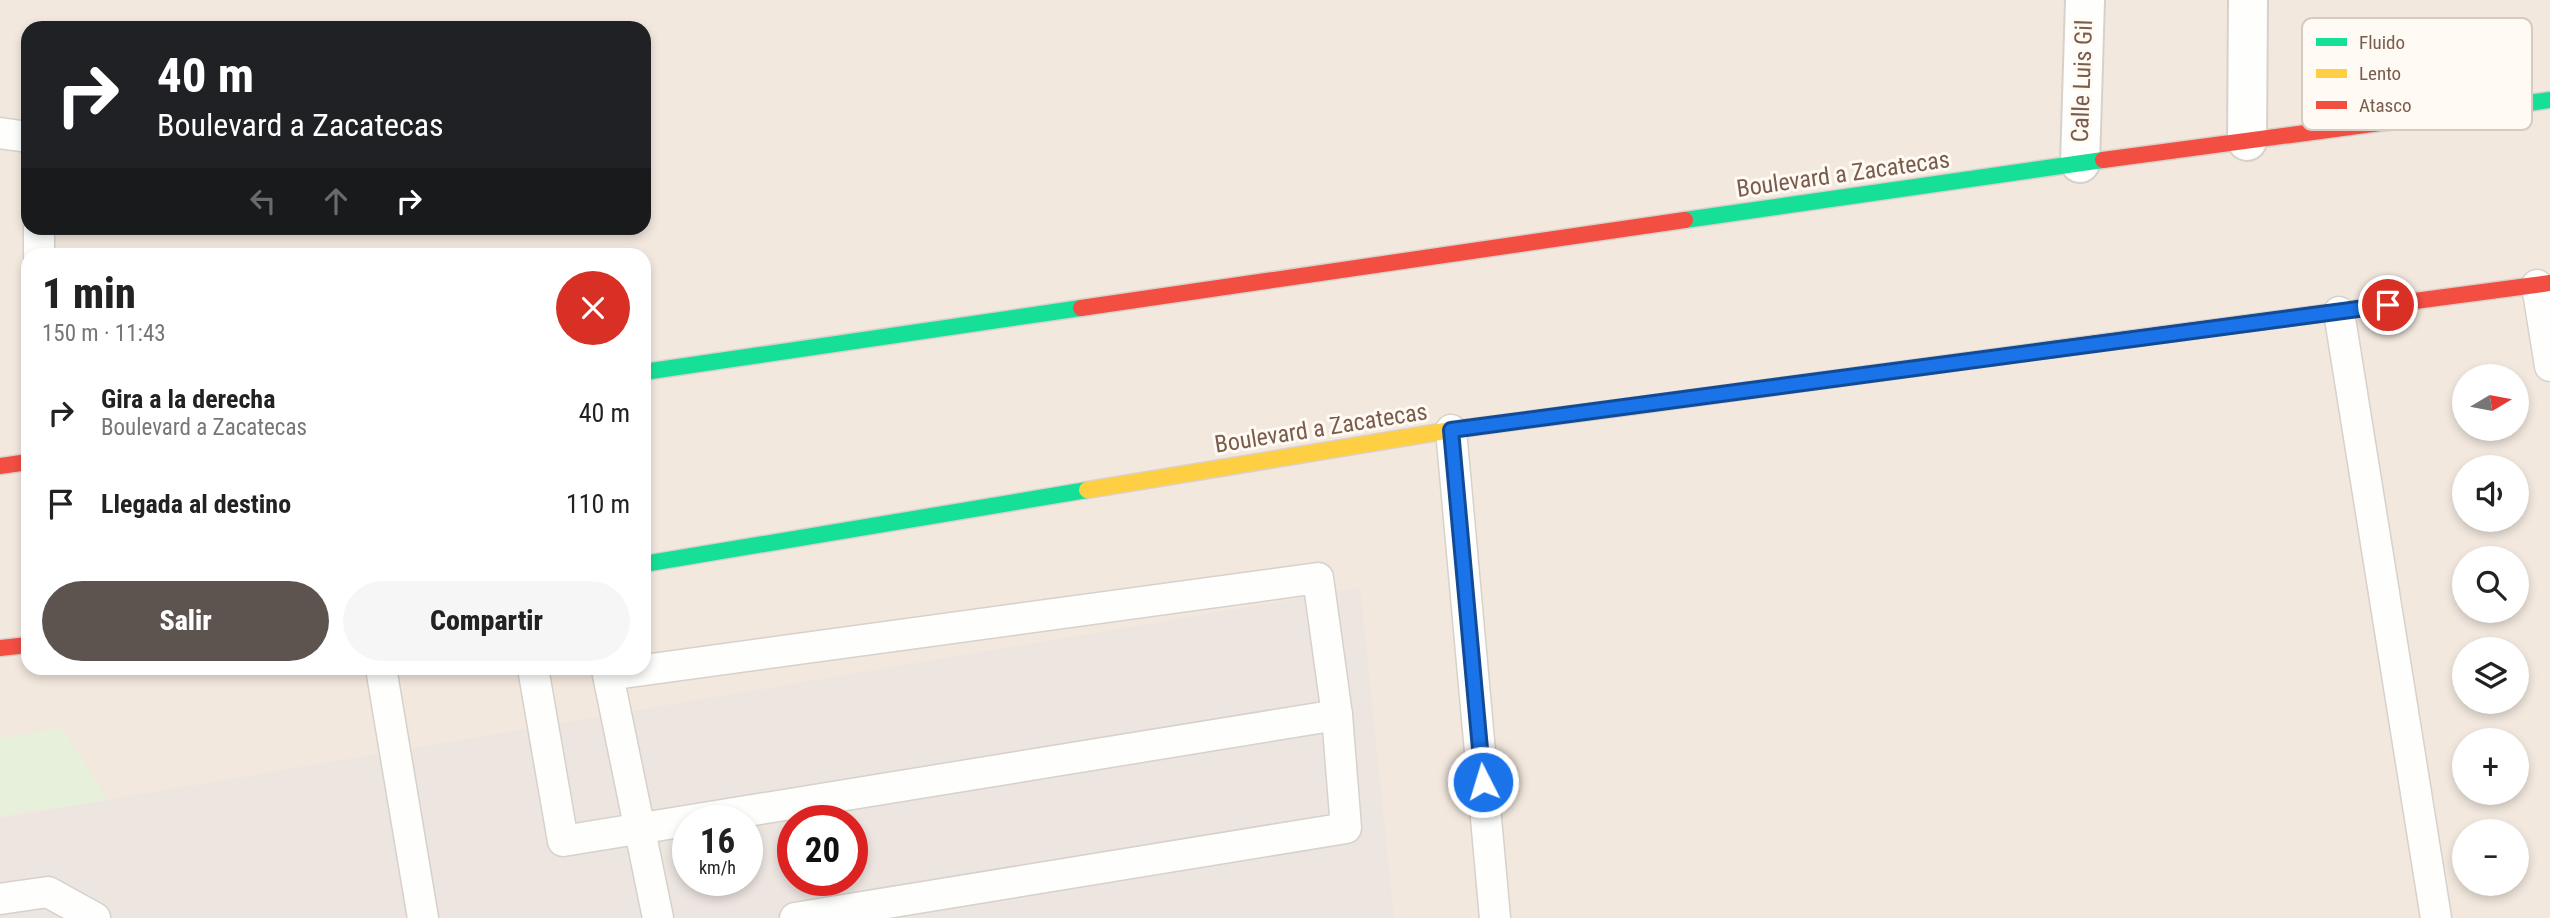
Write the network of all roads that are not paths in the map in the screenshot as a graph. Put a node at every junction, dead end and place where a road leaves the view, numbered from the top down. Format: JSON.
{"nodes":[{"id":1,"x":2085,"y":0,"type":"edge"},
{"id":2,"x":2248,"y":0,"type":"edge"},
{"id":3,"x":2550,"y":100,"type":"edge"},
{"id":4,"x":2532,"y":102,"type":"edge"},
{"id":5,"x":2328,"y":130,"type":"edge"},
{"id":6,"x":0,"y":133,"type":"edge"},
{"id":7,"x":21,"y":136,"type":"edge"},
{"id":8,"x":2247,"y":141,"type":"junction"},
{"id":9,"x":2080,"y":163,"type":"junction"},
{"id":10,"x":2543,"y":284,"type":"edge"},
{"id":11,"x":2339,"y":312,"type":"junction"},
{"id":12,"x":2550,"y":366,"type":"edge"},
{"id":13,"x":651,"y":371,"type":"edge"},
{"id":14,"x":1451,"y":430,"type":"junction"},
{"id":15,"x":21,"y":463,"type":"edge"},
{"id":16,"x":0,"y":466,"type":"edge"},
{"id":17,"x":651,"y":563,"type":"edge"},
{"id":18,"x":21,"y":646,"type":"edge"},
{"id":19,"x":0,"y":648,"type":"edge"},
{"id":20,"x":651,"y":669,"type":"edge"},
{"id":21,"x":383,"y":675,"type":"edge"},
{"id":22,"x":534,"y":675,"type":"edge"},
{"id":23,"x":608,"y":675,"type":"edge"},
{"id":24,"x":1337,"y":715,"type":"junction"},
{"id":25,"x":638,"y":828,"type":"junction"},
{"id":26,"x":0,"y":899,"type":"edge"},
{"id":27,"x":95,"y":918,"type":"edge"},
{"id":28,"x":423,"y":918,"type":"edge"},
{"id":29,"x":658,"y":918,"type":"edge"},
{"id":30,"x":796,"y":918,"type":"edge"},
{"id":31,"x":1495,"y":918,"type":"edge"},
{"id":32,"x":2436,"y":918,"type":"edge"}],
"edges":[{"from":1,"to":9,"type":"street","name":"Calle Luis Gil"},
{"from":2,"to":8,"type":"street"},
{"from":3,"to":4,"type":"main road","name":"Boulevard a Zacatecas"},
{"from":5,"to":8,"type":"main road","name":"Boulevard a Zacatecas"},
{"from":6,"to":7,"type":"lane"},
{"from":8,"to":9,"type":"main road","name":"Boulevard a Zacatecas"},
{"from":9,"to":13,"type":"main road","name":"Boulevard a Zacatecas"},
{"from":10,"to":11,"type":"main road","name":"Boulevard a Zacatecas"},
{"from":10,"to":12,"type":"lane"},
{"from":11,"to":14,"type":"main road","name":"Boulevard a Zacatecas"},
{"from":11,"to":32,"type":"lane"},
{"from":14,"to":17,"type":"main road","name":"Boulevard a Zacatecas"},
{"from":14,"to":31,"type":"lane"},
{"from":15,"to":16,"type":"main road"},
{"from":18,"to":19,"type":"main road"},
{"from":20,"to":24,"type":"lane"},
{"from":21,"to":28,"type":"lane"},
{"from":22,"to":25,"type":"lane"},
{"from":23,"to":25,"type":"lane"},
{"from":24,"to":25,"type":"lane"},
{"from":24,"to":30,"type":"lane"},
{"from":25,"to":29,"type":"lane"},
{"from":26,"to":27,"type":"lane"}]}
